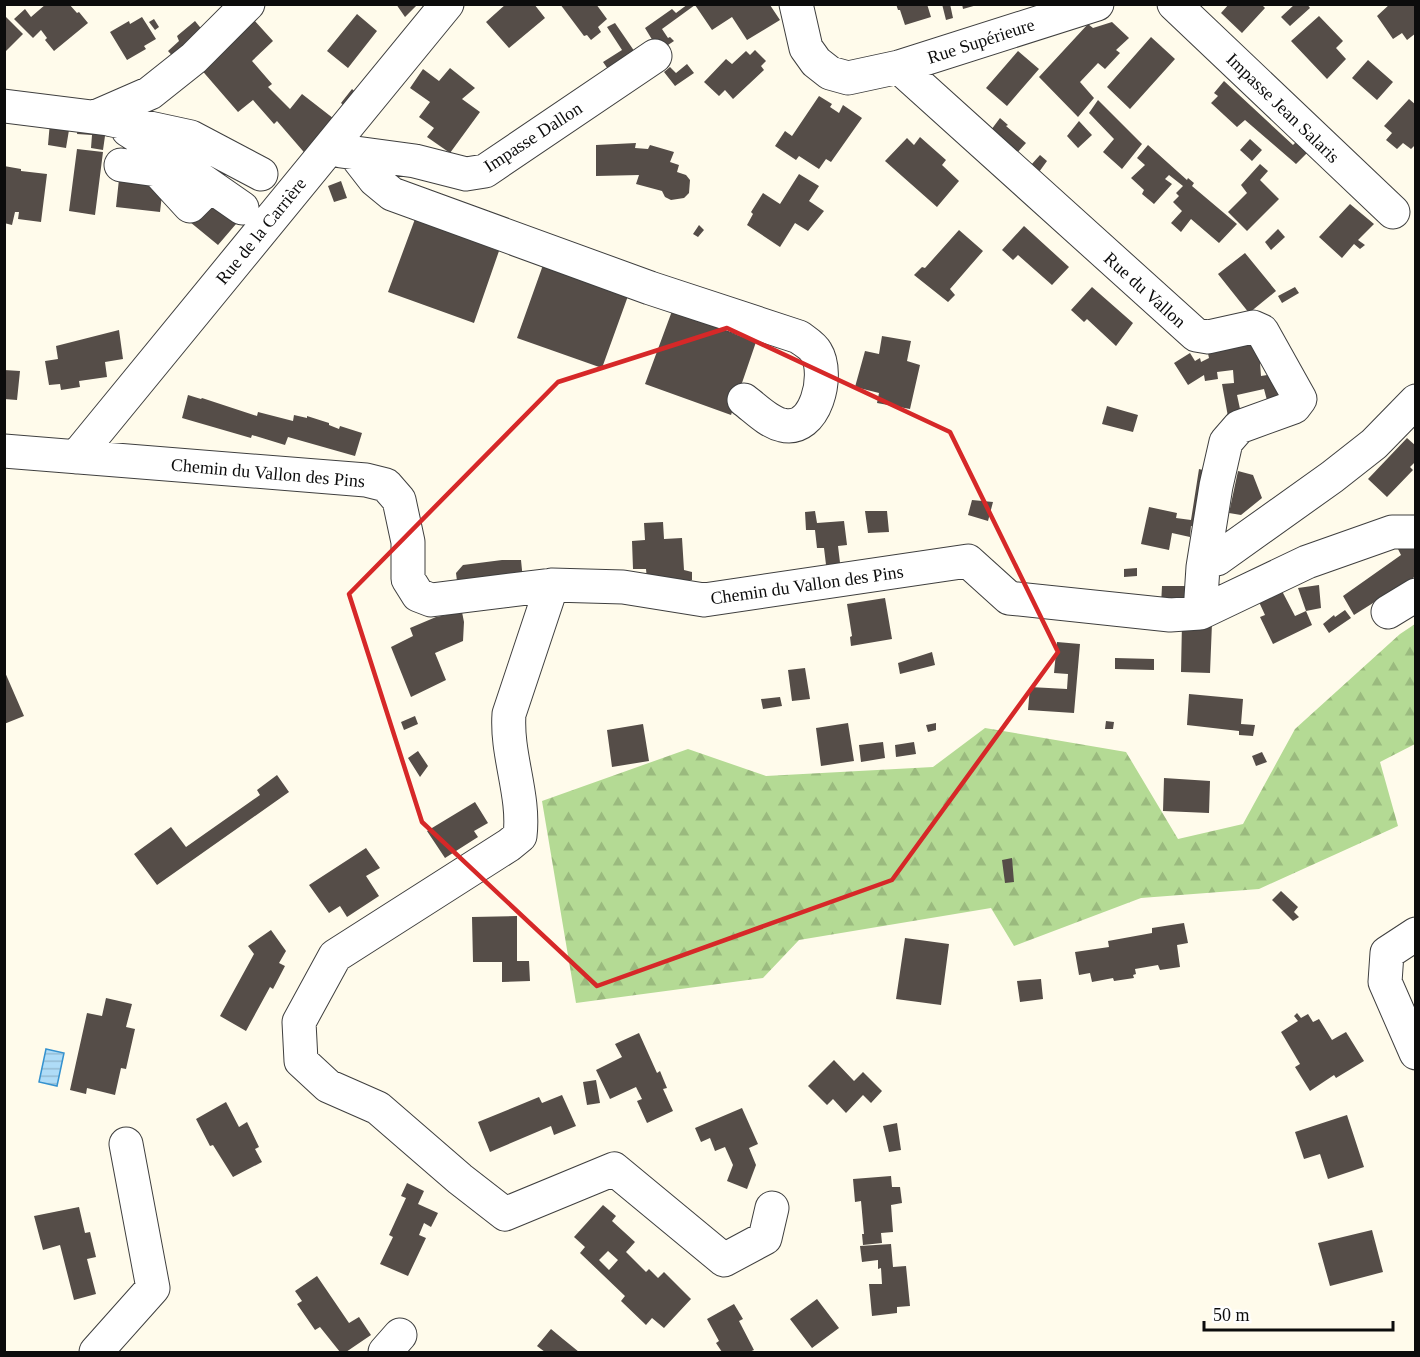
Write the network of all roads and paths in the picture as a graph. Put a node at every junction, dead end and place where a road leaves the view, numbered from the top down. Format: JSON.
{"nodes":[{"id":1,"x":248,"y":4,"type":"edge"},
{"id":2,"x":447,"y":4,"type":"edge"},
{"id":3,"x":796,"y":4,"type":"edge"},
{"id":4,"x":1097,"y":4,"type":"edge"},
{"id":5,"x":1174,"y":4,"type":"edge"},
{"id":6,"x":655,"y":56,"type":"dead end"},
{"id":7,"x":900,"y":67,"type":"junction"},
{"id":8,"x":4,"y":106,"type":"edge"},
{"id":9,"x":101,"y":118,"type":"junction"},
{"id":10,"x":341,"y":151,"type":"junction"},
{"id":11,"x":121,"y":165,"type":"dead end"},
{"id":12,"x":261,"y":174,"type":"dead end"},
{"id":13,"x":210,"y":186,"type":"junction"},
{"id":14,"x":242,"y":208,"type":"dead end"},
{"id":15,"x":1393,"y":212,"type":"dead end"},
{"id":16,"x":744,"y":400,"type":"dead end"},
{"id":17,"x":1416,"y":401,"type":"edge"},
{"id":18,"x":4,"y":451,"type":"edge"},
{"id":19,"x":76,"y":457,"type":"junction"},
{"id":20,"x":1416,"y":532,"type":"edge"},
{"id":21,"x":1204,"y":561,"type":"junction"},
{"id":22,"x":552,"y":585,"type":"junction"},
{"id":23,"x":1416,"y":595,"type":"edge"},
{"id":24,"x":1388,"y":612,"type":"dead end"},
{"id":25,"x":1200,"y":613,"type":"junction"},
{"id":26,"x":1416,"y":934,"type":"edge"},
{"id":27,"x":1416,"y":1053,"type":"edge"},
{"id":28,"x":126,"y":1144,"type":"dead end"},
{"id":29,"x":772,"y":1208,"type":"dead end"},
{"id":30,"x":96,"y":1353,"type":"edge"}],
"edges":[{"from":1,"to":9,"type":"street"},
{"from":2,"to":10,"type":"street","name":"Rue de la Carrière"},
{"from":3,"to":7,"type":"street","name":"Rue Supérieure"},
{"from":4,"to":7,"type":"street","name":"Rue Supérieure"},
{"from":5,"to":15,"type":"street","name":"Impasse Jean Salaris"},
{"from":6,"to":10,"type":"street","name":"Impasse Dallon"},
{"from":7,"to":21,"type":"street","name":"Rue du Vallon"},
{"from":8,"to":9,"type":"street"},
{"from":9,"to":12,"type":"street"},
{"from":9,"to":13,"type":"street"},
{"from":10,"to":16,"type":"street"},
{"from":10,"to":19,"type":"street","name":"Rue de la Carrière"},
{"from":11,"to":13,"type":"street"},
{"from":13,"to":14,"type":"street"},
{"from":17,"to":21,"type":"street"},
{"from":18,"to":19,"type":"street","name":"Chemin du Vallon des Pins"},
{"from":19,"to":22,"type":"street","name":"Chemin du Vallon des Pins"},
{"from":20,"to":25,"type":"street","name":"Chemin du Vallon des Pins"},
{"from":21,"to":25,"type":"street","name":"Rue du Vallon"},
{"from":22,"to":25,"type":"street","name":"Chemin du Vallon des Pins"},
{"from":22,"to":29,"type":"street"},
{"from":23,"to":24,"type":"street"},
{"from":26,"to":27,"type":"street"},
{"from":28,"to":30,"type":"street"}]}
